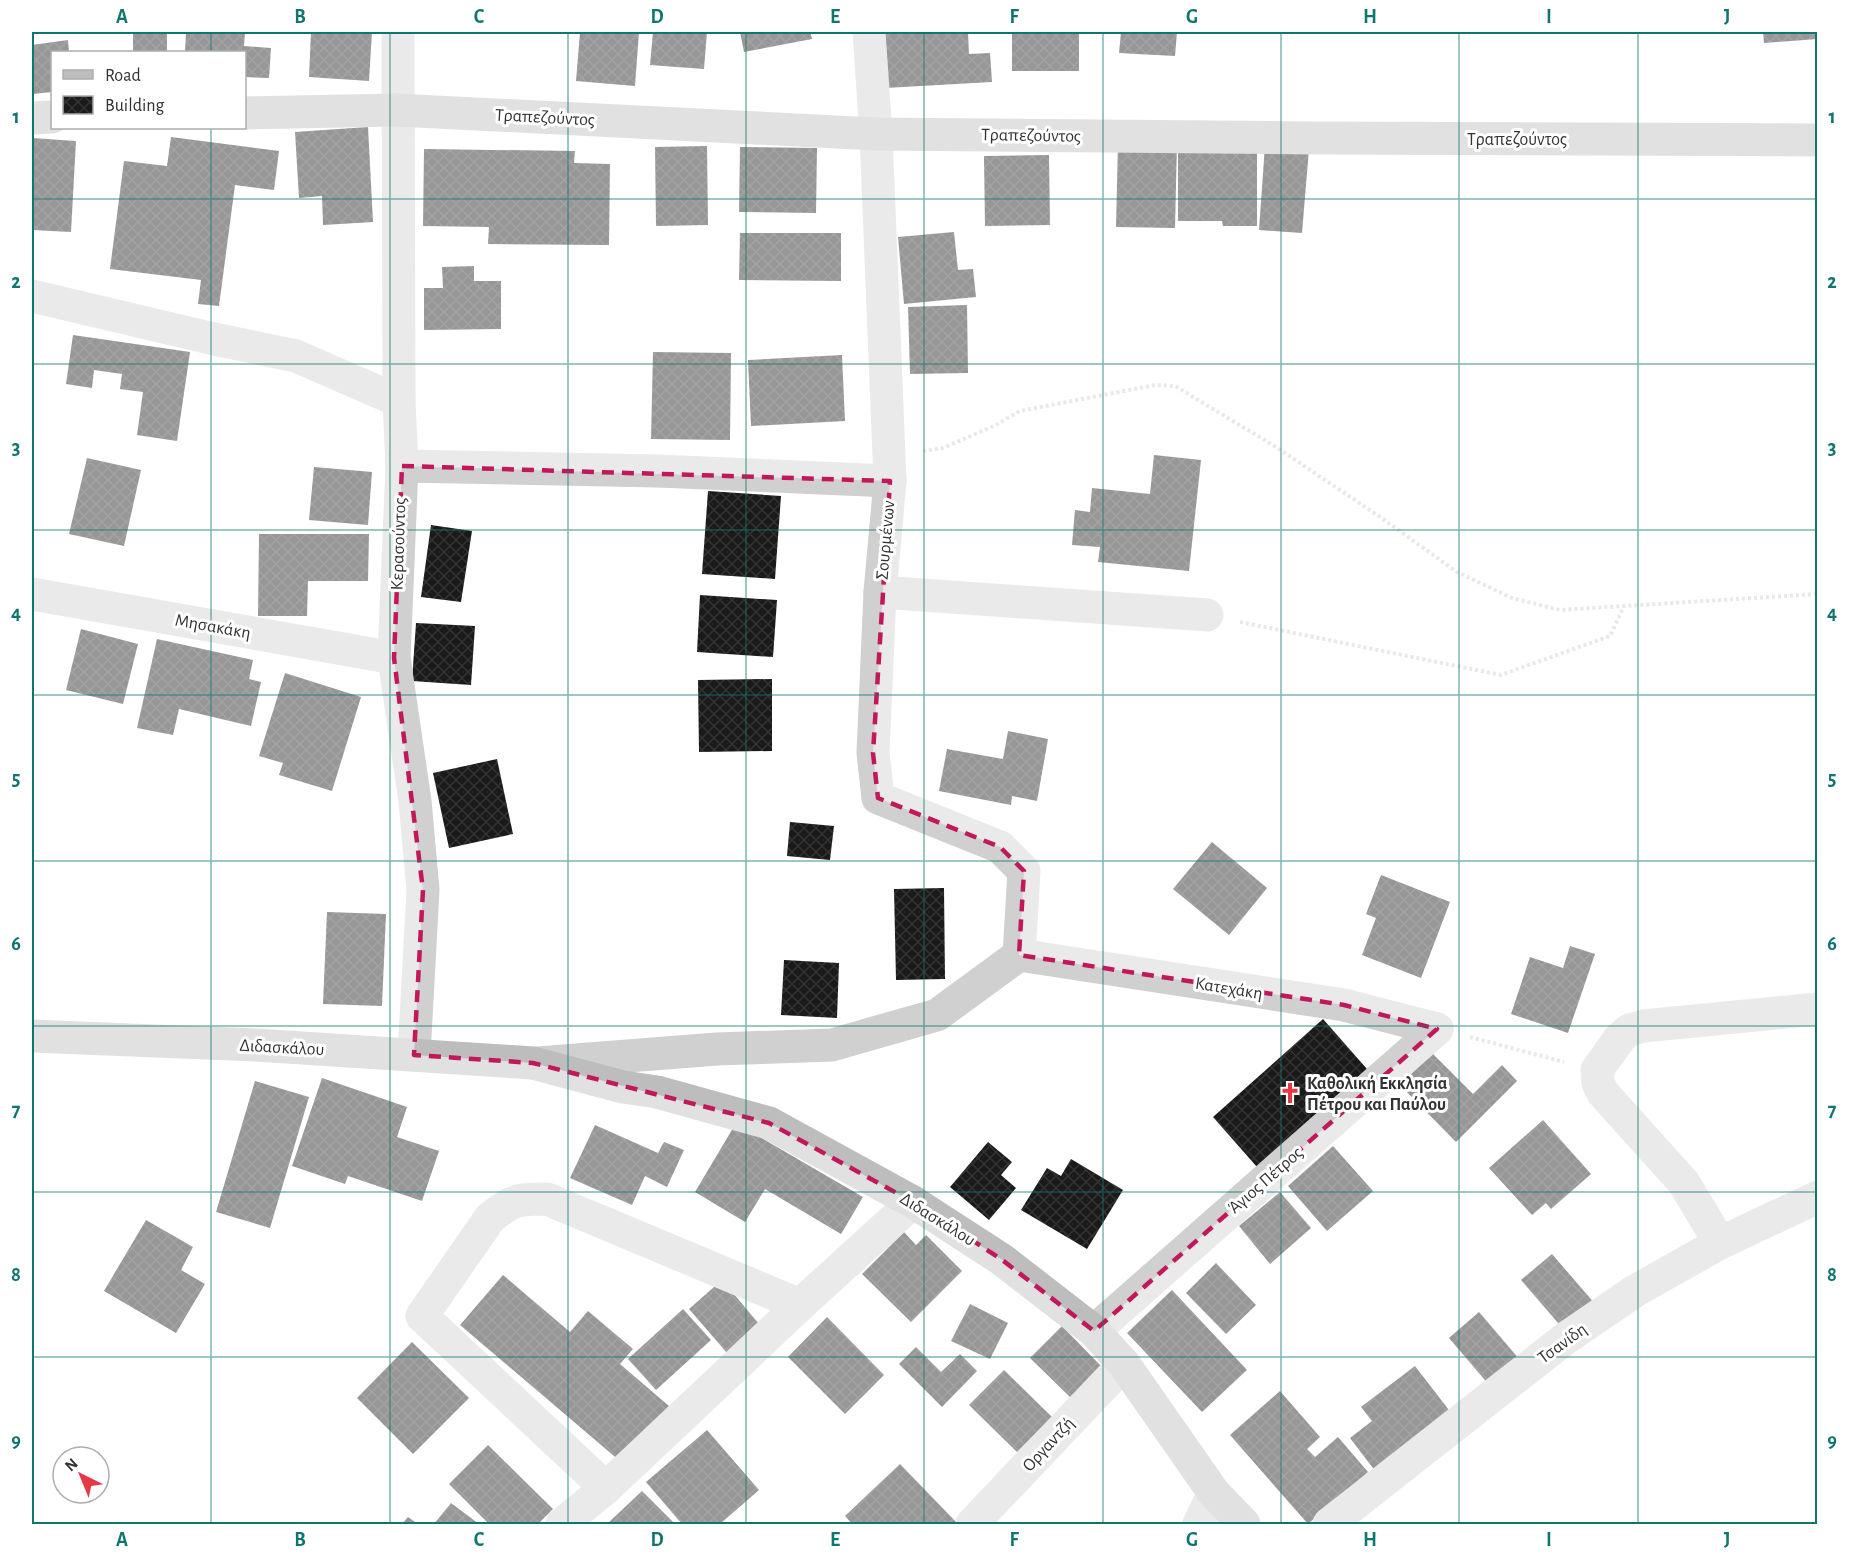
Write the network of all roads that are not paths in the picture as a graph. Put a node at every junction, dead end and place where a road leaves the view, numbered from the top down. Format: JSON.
{"nodes":[{"id":1,"x":398,"y":32,"type":"edge"},
{"id":2,"x":869,"y":32,"type":"edge"},
{"id":3,"x":397,"y":110,"type":"junction"},
{"id":4,"x":246,"y":113,"type":"edge"},
{"id":5,"x":51,"y":117,"type":"edge"},
{"id":6,"x":32,"y":118,"type":"edge"},
{"id":7,"x":876,"y":134,"type":"junction"},
{"id":8,"x":1818,"y":140,"type":"edge"},
{"id":9,"x":32,"y":296,"type":"edge"},
{"id":10,"x":399,"y":401,"type":"junction"},
{"id":11,"x":402,"y":466,"type":"junction"},
{"id":12,"x":890,"y":468,"type":"junction"},
{"id":13,"x":880,"y":592,"type":"junction"},
{"id":14,"x":32,"y":594,"type":"edge"},
{"id":15,"x":1207,"y":615,"type":"road end"},
{"id":16,"x":394,"y":658,"type":"junction"},
{"id":17,"x":1019,"y":955,"type":"junction"},
{"id":18,"x":1818,"y":1009,"type":"edge"},
{"id":19,"x":1437,"y":1029,"type":"joint"},
{"id":20,"x":32,"y":1036,"type":"edge"},
{"id":21,"x":414,"y":1055,"type":"junction"},
{"id":22,"x":533,"y":1063,"type":"junction"},
{"id":23,"x":1818,"y":1197,"type":"edge"},
{"id":24,"x":913,"y":1202,"type":"junction"},
{"id":25,"x":1720,"y":1243,"type":"junction"},
{"id":26,"x":800,"y":1305,"type":"junction"},
{"id":27,"x":1094,"y":1331,"type":"junction"},
{"id":28,"x":1124,"y":1364,"type":"junction"},
{"id":29,"x":606,"y":1488,"type":"junction"},
{"id":30,"x":1215,"y":1493,"type":"junction"},
{"id":31,"x":562,"y":1524,"type":"edge"},
{"id":32,"x":972,"y":1524,"type":"edge"},
{"id":33,"x":1199,"y":1524,"type":"edge"},
{"id":34,"x":1244,"y":1524,"type":"edge"},
{"id":35,"x":1329,"y":1524,"type":"edge"}],
"edges":[{"from":1,"to":3,"type":"street","name":"Κερασούντος"},
{"from":2,"to":7,"type":"street","name":"Σουρμένων"},
{"from":3,"to":4,"type":"street","name":"Τραπεζούντος"},
{"from":3,"to":7,"type":"street","name":"Τραπεζούντος"},
{"from":3,"to":10,"type":"street","name":"Κερασούντος"},
{"from":5,"to":6,"type":"street"},
{"from":7,"to":8,"type":"street","name":"Τραπεζούντος"},
{"from":7,"to":12,"type":"street","name":"Σουρμένων"},
{"from":9,"to":10,"type":"street"},
{"from":10,"to":11,"type":"street","name":"Κερασούντος"},
{"from":11,"to":12,"type":"street"},
{"from":11,"to":16,"type":"street","name":"Κερασούντος"},
{"from":12,"to":13,"type":"street","name":"Σουρμένων"},
{"from":13,"to":15,"type":"street"},
{"from":13,"to":17,"type":"street","name":"Σουρμένων"},
{"from":14,"to":16,"type":"street","name":"Μησακάκη"},
{"from":16,"to":21,"type":"street","name":"Κερασούντος"},
{"from":17,"to":19,"type":"street","name":"Κατεχάκη"},
{"from":17,"to":22,"type":"street","name":"Διδασκάλου"},
{"from":18,"to":25,"type":"street"},
{"from":19,"to":27,"type":"street","name":"Άγιος Πέτρος"},
{"from":20,"to":21,"type":"street","name":"Διδασκάλου"},
{"from":21,"to":22,"type":"street","name":"Διδασκάλου"},
{"from":22,"to":24,"type":"street","name":"Διδασκάλου"},
{"from":23,"to":25,"type":"street","name":"Τσανίδη"},
{"from":24,"to":26,"type":"street"},
{"from":24,"to":27,"type":"street","name":"Διδασκάλου"},
{"from":25,"to":35,"type":"street","name":"Τσανίδη"},
{"from":26,"to":29,"type":"street"},
{"from":26,"to":29,"type":"street"},
{"from":27,"to":28,"type":"street","name":"Διδασκάλου"},
{"from":28,"to":30,"type":"street","name":"Διδασκάλου"},
{"from":28,"to":32,"type":"street","name":"Οργαντζή"},
{"from":29,"to":31,"type":"street"},
{"from":30,"to":33,"type":"street"},
{"from":30,"to":34,"type":"street","name":"Διδασκάλου"}]}
